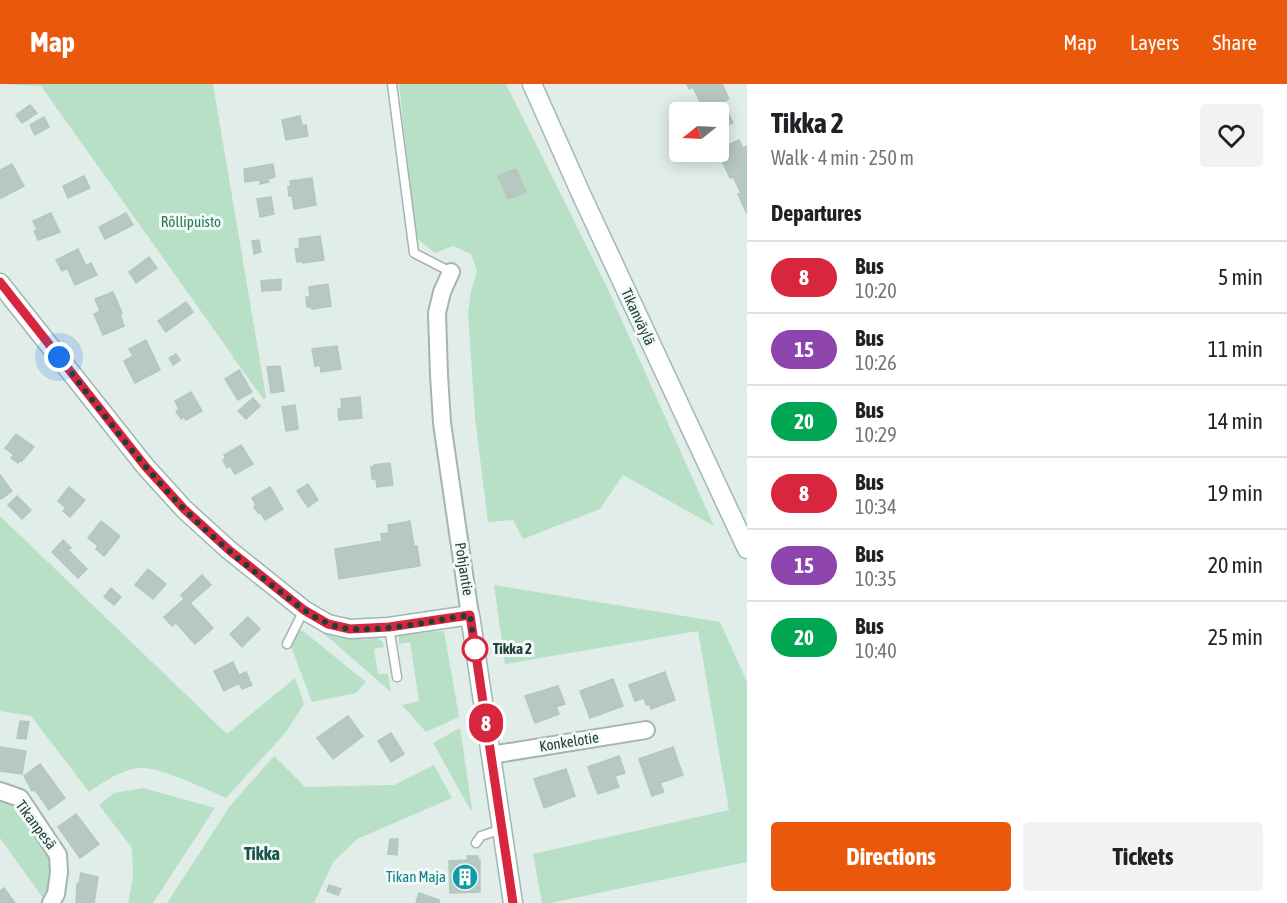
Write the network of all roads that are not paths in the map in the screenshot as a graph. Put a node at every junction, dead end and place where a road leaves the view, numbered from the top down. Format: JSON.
{"nodes":[{"id":1,"x":392,"y":84,"type":"edge"},
{"id":2,"x":532,"y":84,"type":"edge"},
{"id":3,"x":451,"y":272,"type":"joint"},
{"id":4,"x":0,"y":283,"type":"edge"},
{"id":5,"x":747,"y":549,"type":"edge"},
{"id":6,"x":304,"y":610,"type":"junction"},
{"id":7,"x":470,"y":615,"type":"junction"},
{"id":8,"x":389,"y":627,"type":"junction"},
{"id":9,"x":286,"y":644,"type":"dead end"},
{"id":10,"x":397,"y":677,"type":"dead end"},
{"id":11,"x":646,"y":730,"type":"dead end"},
{"id":12,"x":492,"y":755,"type":"junction"},
{"id":13,"x":0,"y":790,"type":"edge"},
{"id":14,"x":503,"y":829,"type":"junction"},
{"id":15,"x":476,"y":843,"type":"dead end"},
{"id":16,"x":51,"y":903,"type":"edge"},
{"id":17,"x":513,"y":903,"type":"edge"}],
"edges":[{"from":1,"to":3,"type":"lane"},
{"from":2,"to":5,"type":"street","name":"Tikanväylä"},
{"from":3,"to":7,"type":"street","name":"Pohjantie"},
{"from":4,"to":6,"type":"street"},
{"from":6,"to":8,"type":"street"},
{"from":6,"to":9,"type":"lane"},
{"from":7,"to":8,"type":"street"},
{"from":7,"to":12,"type":"street","name":"Pohjantie"},
{"from":8,"to":10,"type":"lane"},
{"from":11,"to":12,"type":"street","name":"Konkelotie"},
{"from":12,"to":14,"type":"street","name":"Pohjantie"},
{"from":13,"to":16,"type":"street","name":"Tikanpesä"},
{"from":14,"to":15,"type":"lane"},
{"from":14,"to":17,"type":"street","name":"Pohjantie"}]}
